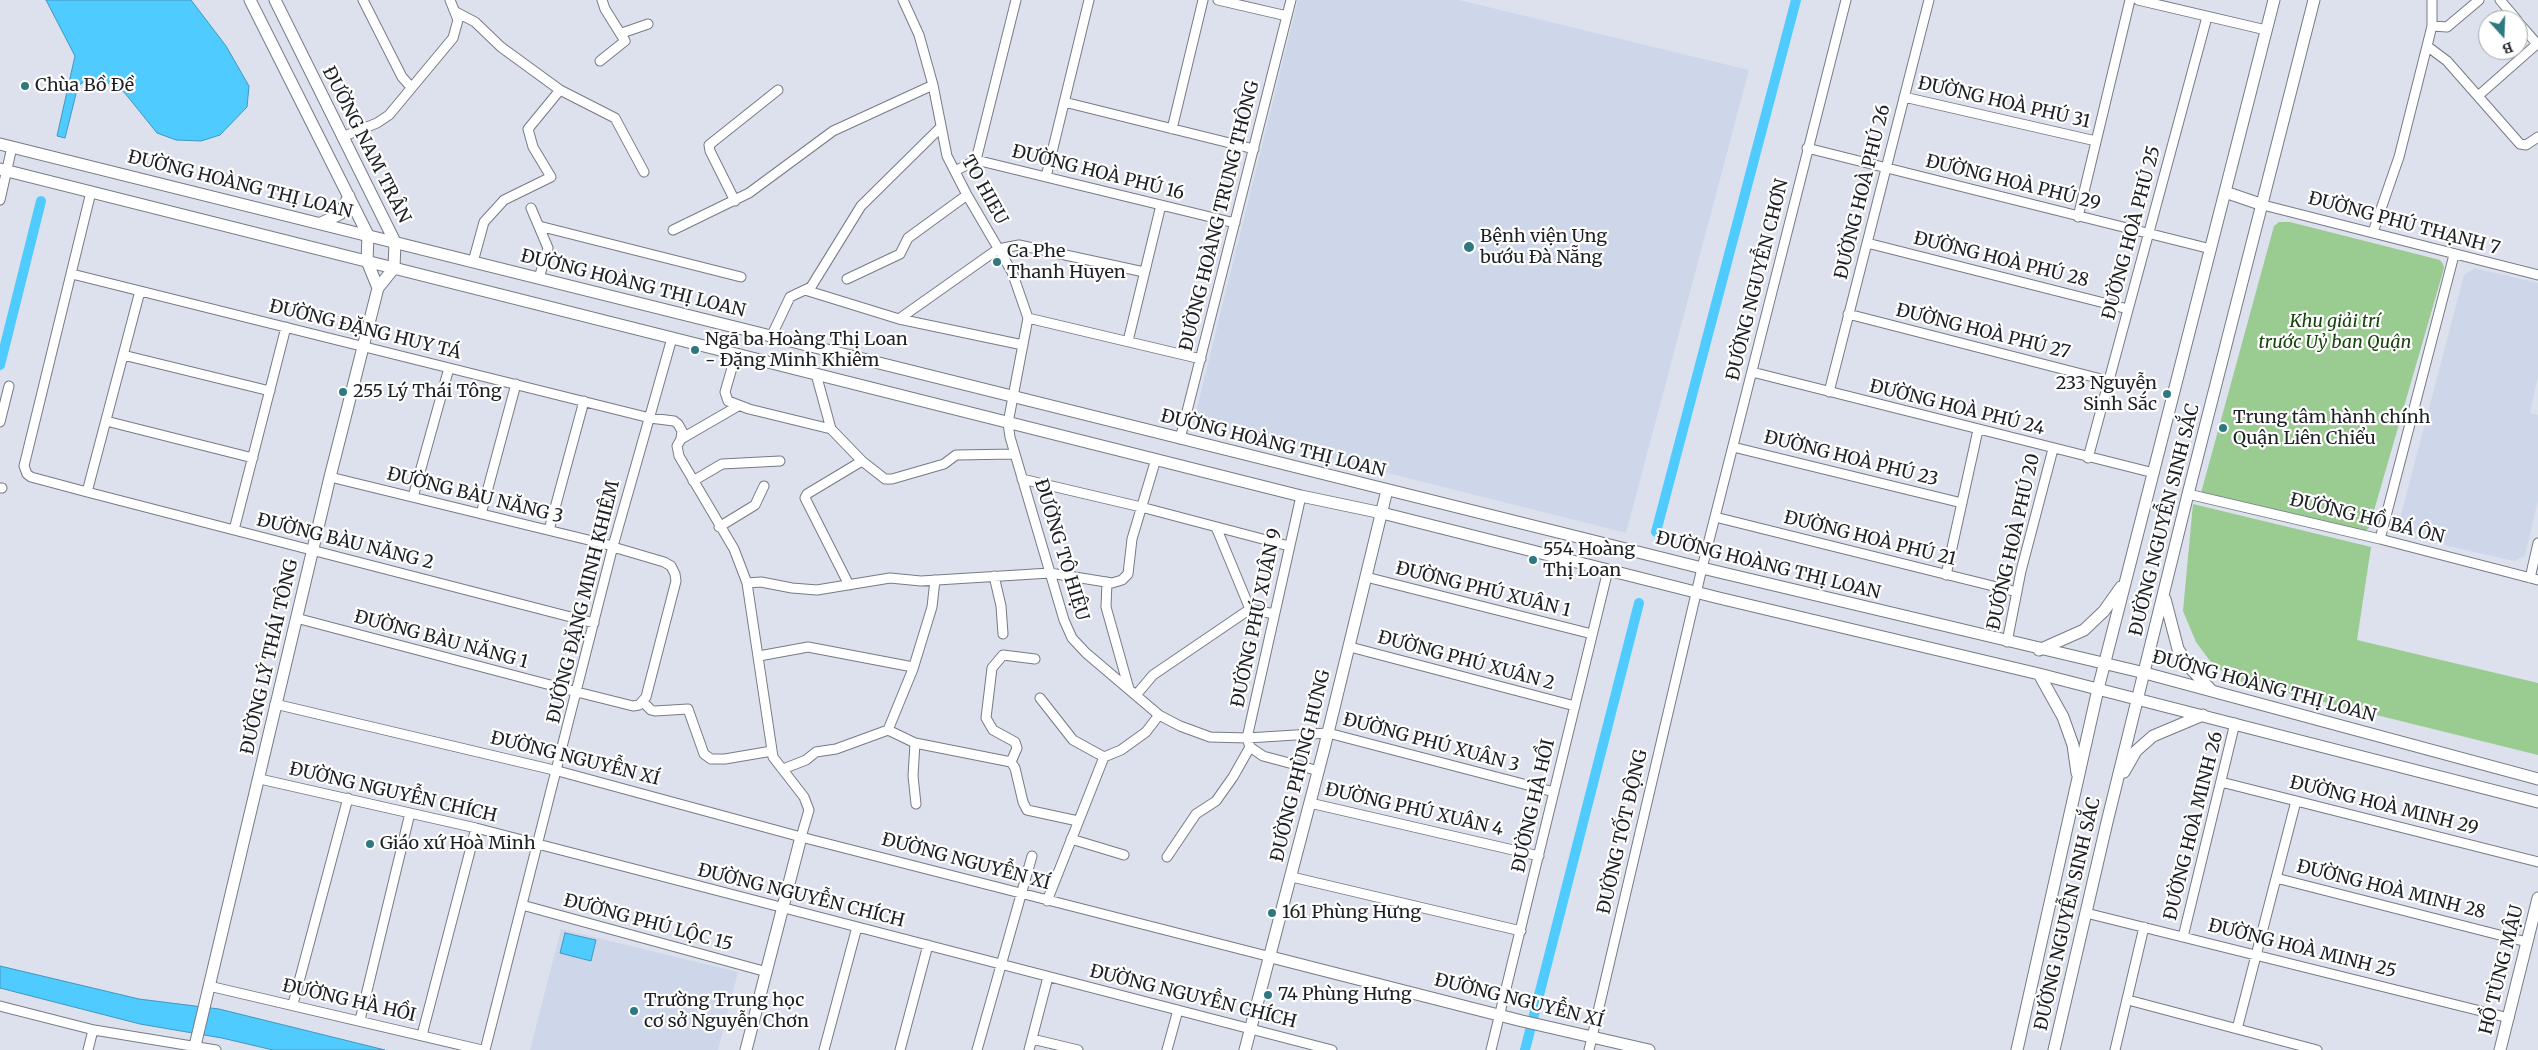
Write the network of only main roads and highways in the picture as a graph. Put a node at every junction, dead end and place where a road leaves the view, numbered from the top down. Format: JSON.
{"nodes":[{"id":1,"x":250,"y":0,"type":"edge"},
{"id":2,"x":275,"y":0,"type":"edge"},
{"id":3,"x":2274,"y":0,"type":"edge"},
{"id":4,"x":2314,"y":0,"type":"edge"},
{"id":5,"x":6,"y":145,"type":"edge"},
{"id":6,"x":3,"y":170,"type":"edge"},
{"id":7,"x":2225,"y":192,"type":"junction"},
{"id":8,"x":349,"y":196,"type":"junction"},
{"id":9,"x":2263,"y":205,"type":"junction"},
{"id":10,"x":321,"y":223,"type":"junction"},
{"id":11,"x":368,"y":235,"type":"junction"},
{"id":12,"x":395,"y":242,"type":"junction"},
{"id":13,"x":367,"y":261,"type":"junction"},
{"id":14,"x":394,"y":268,"type":"junction"},
{"id":15,"x":378,"y":288,"type":"junction"},
{"id":16,"x":1387,"y":490,"type":"junction"},
{"id":17,"x":1382,"y":513,"type":"junction"},
{"id":18,"x":2126,"y":579,"type":"junction"},
{"id":19,"x":2164,"y":595,"type":"junction"},
{"id":20,"x":2039,"y":650,"type":"junction"},
{"id":21,"x":2104,"y":664,"type":"junction"},
{"id":22,"x":2039,"y":674,"type":"junction"},
{"id":23,"x":2145,"y":674,"type":"junction"},
{"id":24,"x":2098,"y":689,"type":"junction"},
{"id":25,"x":2214,"y":692,"type":"junction"},
{"id":26,"x":2139,"y":699,"type":"junction"},
{"id":27,"x":2203,"y":715,"type":"junction"},
{"id":28,"x":2538,"y":779,"type":"edge"},
{"id":29,"x":2078,"y":782,"type":"junction"},
{"id":30,"x":2117,"y":782,"type":"junction"},
{"id":31,"x":2538,"y":802,"type":"edge"},
{"id":32,"x":800,"y":837,"type":"road end"},
{"id":33,"x":2538,"y":898,"type":"edge"},
{"id":34,"x":1271,"y":957,"type":"junction"},
{"id":35,"x":193,"y":1045,"type":"edge"},
{"id":36,"x":746,"y":1050,"type":"edge"},
{"id":37,"x":1245,"y":1050,"type":"edge"},
{"id":38,"x":1649,"y":1050,"type":"edge"},
{"id":39,"x":2017,"y":1050,"type":"edge"},
{"id":40,"x":2054,"y":1050,"type":"edge"},
{"id":41,"x":2500,"y":1050,"type":"edge"}],
"edges":[{"from":1,"to":8,"type":"main road"},
{"from":2,"to":12,"type":"main road","name":"ĐƯỜNG NAM TRÂN"},
{"from":3,"to":7,"type":"main road","name":"ĐƯỜNG NGUYỄN SINH SẮC"},
{"from":4,"to":9,"type":"main road","name":"ĐƯỜNG NGUYỄN SINH SẮC"},
{"from":5,"to":10,"type":"main road","name":"ĐƯỜNG HOÀNG THỊ LOAN"},
{"from":6,"to":13,"type":"main road"},
{"from":7,"to":9,"type":"main road"},
{"from":7,"to":18,"type":"main road","name":"ĐƯỜNG NGUYỄN SINH SẮC"},
{"from":8,"to":10,"type":"main road"},
{"from":8,"to":11,"type":"main road"},
{"from":9,"to":19,"type":"main road","name":"ĐƯỜNG NGUYỄN SINH SẮC"},
{"from":10,"to":11,"type":"main road","name":"ĐƯỜNG HOÀNG THỊ LOAN"},
{"from":11,"to":12,"type":"main road","name":"ĐƯỜNG HOÀNG THỊ LOAN"},
{"from":11,"to":13,"type":"main road"},
{"from":12,"to":14,"type":"main road","name":"ĐƯỜNG NAM TRÂN"},
{"from":12,"to":16,"type":"main road","name":"ĐƯỜNG HOÀNG THỊ LOAN"},
{"from":13,"to":14,"type":"main road"},
{"from":13,"to":15,"type":"main road"},
{"from":14,"to":15,"type":"main road"},
{"from":14,"to":17,"type":"main road"},
{"from":15,"to":35,"type":"main road","name":"ĐƯỜNG LÝ THÁI TÔNG"},
{"from":16,"to":17,"type":"main road","name":"ĐƯỜNG PHÙNG HƯNG"},
{"from":16,"to":20,"type":"main road","name":"ĐƯỜNG HOÀNG THỊ LOAN"},
{"from":17,"to":22,"type":"main road"},
{"from":17,"to":34,"type":"main road","name":"ĐƯỜNG PHÙNG HƯNG"},
{"from":18,"to":20,"type":"main road"},
{"from":18,"to":21,"type":"main road","name":"ĐƯỜNG NGUYỄN SINH SẮC"},
{"from":19,"to":23,"type":"main road","name":"ĐƯỜNG NGUYỄN SINH SẮC"},
{"from":19,"to":25,"type":"main road"},
{"from":20,"to":21,"type":"main road","name":"ĐƯỜNG HOÀNG THỊ LOAN"},
{"from":21,"to":23,"type":"main road","name":"ĐƯỜNG HOÀNG THỊ LOAN"},
{"from":21,"to":24,"type":"main road","name":"ĐƯỜNG NGUYỄN SINH SẮC"},
{"from":22,"to":24,"type":"main road"},
{"from":22,"to":29,"type":"main road"},
{"from":23,"to":25,"type":"main road","name":"ĐƯỜNG HOÀNG THỊ LOAN"},
{"from":23,"to":26,"type":"main road","name":"ĐƯỜNG NGUYỄN SINH SẮC"},
{"from":24,"to":26,"type":"main road"},
{"from":24,"to":29,"type":"main road","name":"ĐƯỜNG NGUYỄN SINH SẮC"},
{"from":25,"to":28,"type":"main road","name":"ĐƯỜNG HOÀNG THỊ LOAN"},
{"from":26,"to":27,"type":"main road"},
{"from":26,"to":30,"type":"main road","name":"ĐƯỜNG NGUYỄN SINH SẮC"},
{"from":27,"to":30,"type":"main road"},
{"from":27,"to":31,"type":"main road"},
{"from":29,"to":39,"type":"main road","name":"ĐƯỜNG NGUYỄN SINH SẮC"},
{"from":30,"to":40,"type":"main road","name":"ĐƯỜNG NGUYỄN SINH SẮC"},
{"from":32,"to":36,"type":"main road"},
{"from":33,"to":41,"type":"main road","name":"HỒ TÙNG MẬU"},
{"from":34,"to":37,"type":"main road","name":"ĐƯỜNG PHÙNG HƯNG"},
{"from":34,"to":38,"type":"main road","name":"ĐƯỜNG NGUYỄN XÍ"}]}
